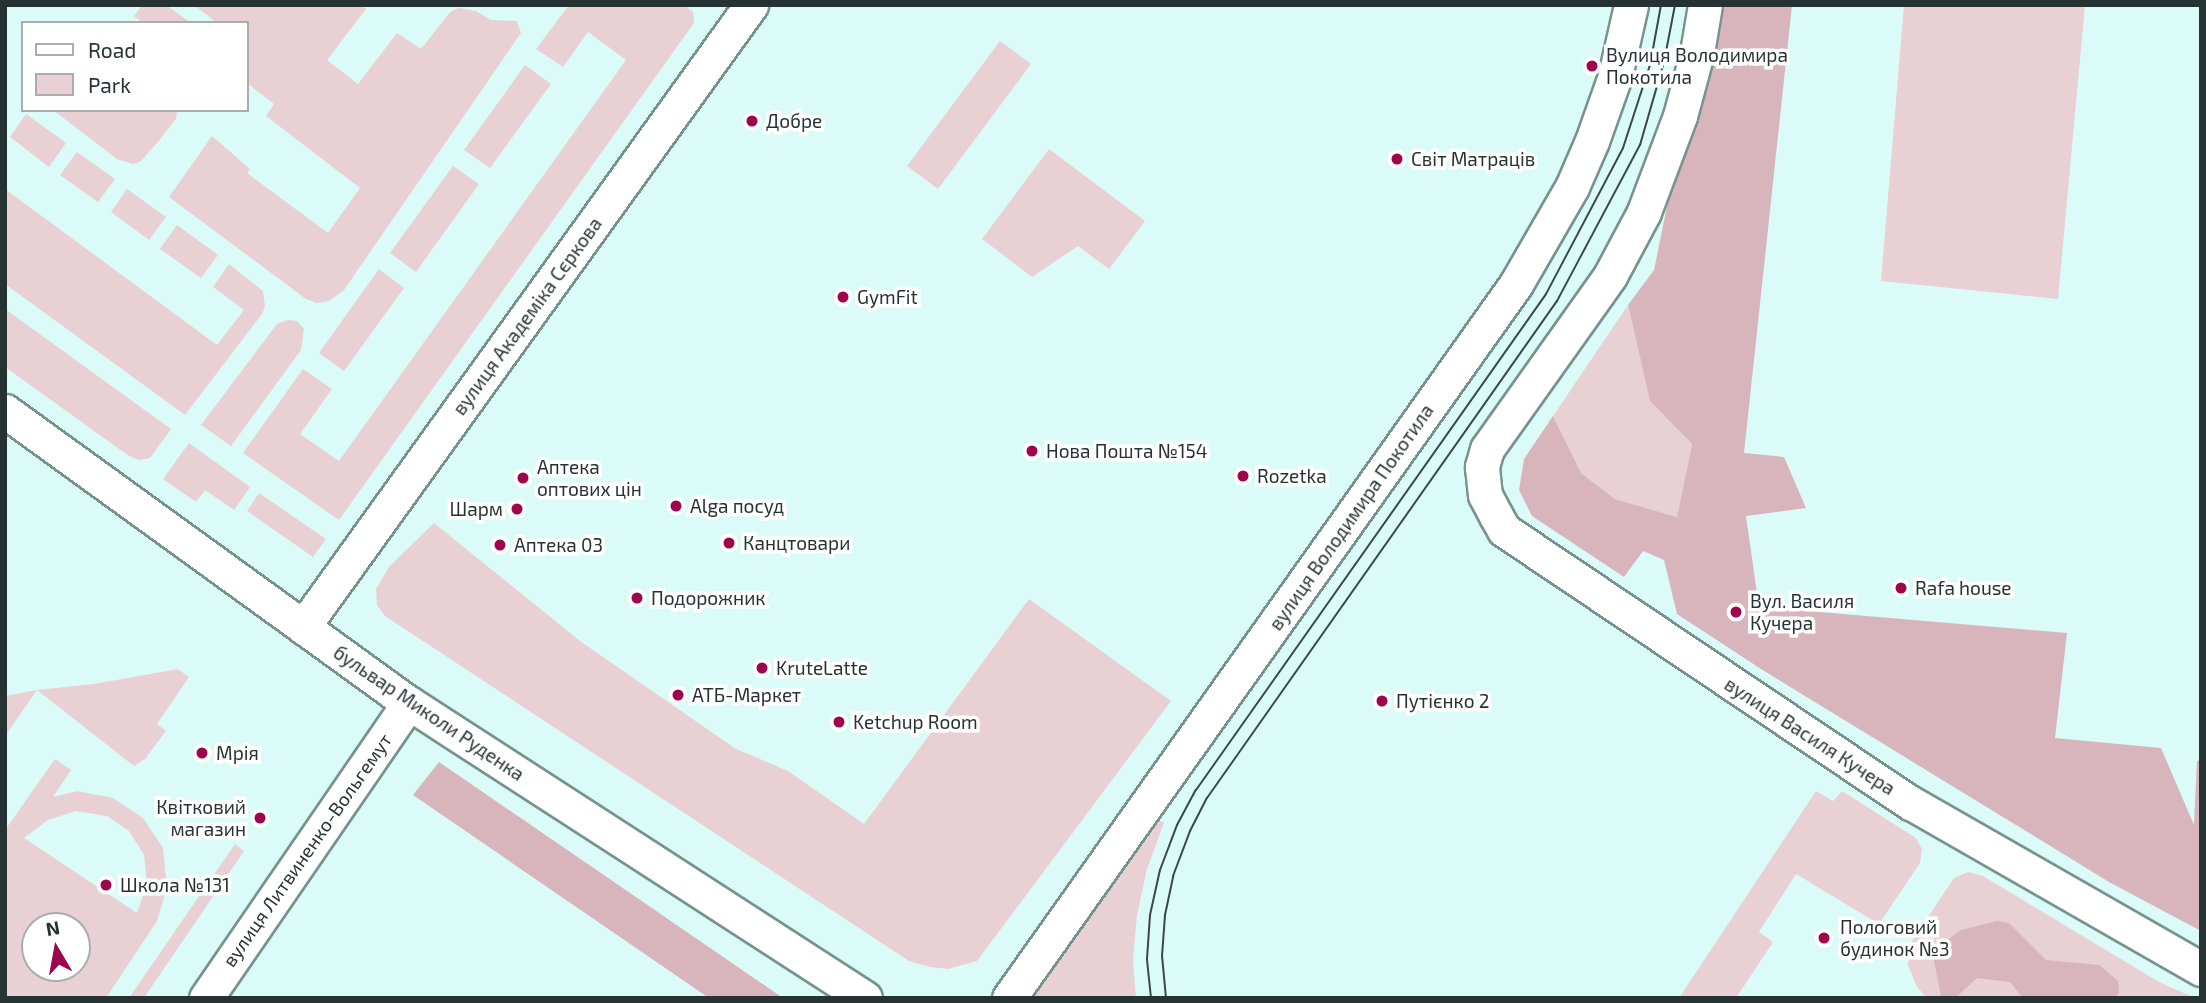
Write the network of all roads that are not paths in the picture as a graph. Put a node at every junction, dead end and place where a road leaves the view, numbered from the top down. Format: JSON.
{"nodes":[{"id":1,"x":751,"y":5,"type":"edge"},
{"id":2,"x":1631,"y":5,"type":"edge"},
{"id":3,"x":1705,"y":5,"type":"edge"},
{"id":4,"x":5,"y":411,"type":"edge"},
{"id":5,"x":303,"y":628,"type":"junction"},
{"id":6,"x":409,"y":703,"type":"junction"},
{"id":7,"x":2201,"y":969,"type":"edge"},
{"id":8,"x":206,"y":998,"type":"edge"},
{"id":9,"x":864,"y":998,"type":"edge"},
{"id":10,"x":1009,"y":998,"type":"edge"}],
"edges":[{"from":1,"to":5,"type":"street","name":"вулиця Академіка Сєркова"},
{"from":2,"to":10,"type":"street","name":"вулиця Володимира Покотила"},
{"from":3,"to":7,"type":"street","name":"вулиця Василя Кучера"},
{"from":4,"to":5,"type":"street","name":"бульвар Миколи Руденка"},
{"from":5,"to":6,"type":"street","name":"бульвар Миколи Руденка"},
{"from":6,"to":8,"type":"street","name":"вулиця Литвиненко-Вольгемут"},
{"from":6,"to":9,"type":"street","name":"бульвар Миколи Руденка"}]}
